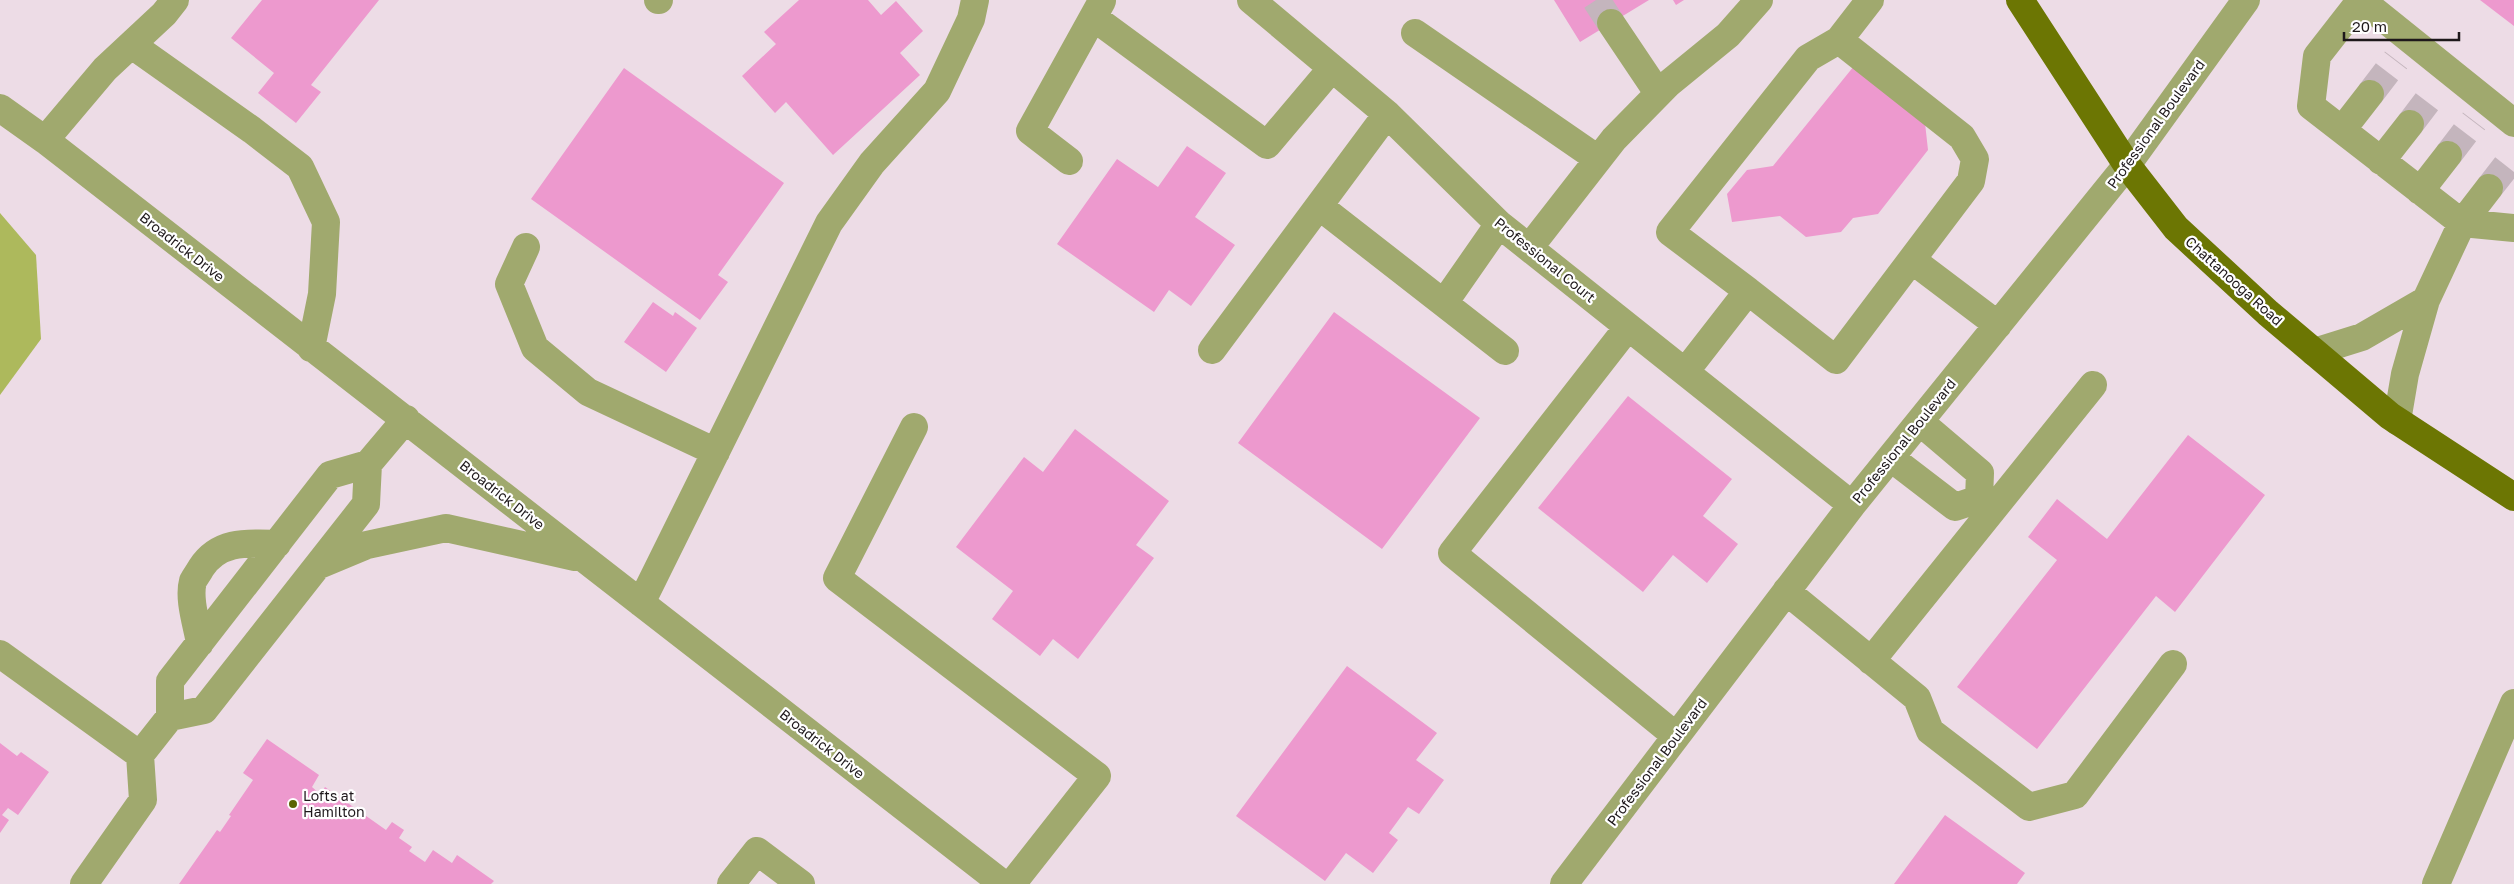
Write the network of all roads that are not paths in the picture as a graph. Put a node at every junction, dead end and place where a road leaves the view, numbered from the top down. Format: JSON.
{"nodes":[{"id":1,"x":175,"y":0,"type":"edge"},
{"id":2,"x":975,"y":0,"type":"edge"},
{"id":3,"x":1251,"y":0,"type":"edge"},
{"id":4,"x":1759,"y":0,"type":"edge"},
{"id":5,"x":1870,"y":0,"type":"edge"},
{"id":6,"x":2020,"y":0,"type":"edge"},
{"id":7,"x":2246,"y":0,"type":"edge"},
{"id":8,"x":2360,"y":1,"type":"edge"},
{"id":9,"x":1098,"y":8,"type":"edge"},
{"id":10,"x":1611,"y":23,"type":"tunnel mouth"},
{"id":11,"x":1415,"y":33,"type":"dead end"},
{"id":12,"x":1839,"y":40,"type":"junction"},
{"id":13,"x":132,"y":45,"type":"junction"},
{"id":14,"x":1332,"y":68,"type":"junction"},
{"id":15,"x":1658,"y":94,"type":"junction"},
{"id":16,"x":2370,"y":94,"type":"tunnel mouth"},
{"id":17,"x":0,"y":108,"type":"edge"},
{"id":18,"x":1387,"y":114,"type":"junction"},
{"id":19,"x":2514,"y":122,"type":"edge"},
{"id":20,"x":2410,"y":124,"type":"tunnel mouth"},
{"id":21,"x":2342,"y":130,"type":"junction"},
{"id":22,"x":45,"y":140,"type":"junction"},
{"id":23,"x":2448,"y":154,"type":"tunnel mouth"},
{"id":24,"x":1598,"y":159,"type":"junction"},
{"id":25,"x":2381,"y":161,"type":"junction"},
{"id":26,"x":1069,"y":162,"type":"dead end"},
{"id":27,"x":2128,"y":165,"type":"junction"},
{"id":28,"x":2490,"y":188,"type":"tunnel mouth"},
{"id":29,"x":2420,"y":191,"type":"junction"},
{"id":30,"x":1319,"y":206,"type":"junction"},
{"id":31,"x":2462,"y":223,"type":"junction"},
{"id":32,"x":1499,"y":224,"type":"junction"},
{"id":33,"x":2514,"y":228,"type":"edge"},
{"id":34,"x":526,"y":247,"type":"dead end"},
{"id":35,"x":1528,"y":248,"type":"junction"},
{"id":36,"x":1912,"y":260,"type":"junction"},
{"id":37,"x":1748,"y":291,"type":"junction"},
{"id":38,"x":2426,"y":300,"type":"junction"},
{"id":39,"x":1444,"y":303,"type":"junction"},
{"id":40,"x":1998,"y":325,"type":"junction"},
{"id":41,"x":1628,"y":327,"type":"junction"},
{"id":42,"x":311,"y":348,"type":"junction"},
{"id":43,"x":1212,"y":350,"type":"dead end"},
{"id":44,"x":1505,"y":351,"type":"dead end"},
{"id":45,"x":2314,"y":352,"type":"junction"},
{"id":46,"x":1685,"y":372,"type":"junction"},
{"id":47,"x":2092,"y":385,"type":"dead end"},
{"id":48,"x":406,"y":420,"type":"junction"},
{"id":49,"x":2397,"y":421,"type":"junction"},
{"id":50,"x":1920,"y":422,"type":"junction"},
{"id":51,"x":914,"y":427,"type":"dead end"},
{"id":52,"x":716,"y":452,"type":"junction"},
{"id":53,"x":1891,"y":458,"type":"junction"},
{"id":54,"x":368,"y":464,"type":"junction"},
{"id":55,"x":2514,"y":497,"type":"edge"},
{"id":56,"x":1986,"y":503,"type":"junction"},
{"id":57,"x":1852,"y":505,"type":"junction"},
{"id":58,"x":277,"y":544,"type":"junction"},
{"id":59,"x":586,"y":560,"type":"junction"},
{"id":60,"x":318,"y":566,"type":"junction"},
{"id":61,"x":1786,"y":592,"type":"junction"},
{"id":62,"x":641,"y":603,"type":"junction"},
{"id":63,"x":200,"y":642,"type":"junction"},
{"id":64,"x":0,"y":654,"type":"edge"},
{"id":65,"x":1870,"y":661,"type":"junction"},
{"id":66,"x":2173,"y":664,"type":"dead end"},
{"id":67,"x":2514,"y":703,"type":"edge"},
{"id":68,"x":170,"y":717,"type":"junction"},
{"id":69,"x":1676,"y":736,"type":"junction"},
{"id":70,"x":140,"y":754,"type":"junction"},
{"id":71,"x":1573,"y":881,"type":"edge"},
{"id":72,"x":84,"y":884,"type":"edge"},
{"id":73,"x":731,"y":884,"type":"edge"},
{"id":74,"x":801,"y":884,"type":"edge"},
{"id":75,"x":1003,"y":884,"type":"edge"},
{"id":76,"x":1012,"y":884,"type":"edge"},
{"id":77,"x":2436,"y":884,"type":"edge"}],
"edges":[{"from":1,"to":13,"type":"street"},
{"from":2,"to":52,"type":"street"},
{"from":3,"to":14,"type":"street","name":"Professional Court"},
{"from":4,"to":15,"type":"street"},
{"from":5,"to":12,"type":"street"},
{"from":6,"to":27,"type":"main road","name":"Chattanooga Road"},
{"from":7,"to":27,"type":"street","name":"Professional Boulevard"},
{"from":8,"to":19,"type":"street"},
{"from":8,"to":21,"type":"street"},
{"from":9,"to":14,"type":"street"},
{"from":9,"to":26,"type":"street"},
{"from":10,"to":15,"type":"street"},
{"from":11,"to":24,"type":"street"},
{"from":12,"to":36,"type":"street"},
{"from":12,"to":37,"type":"street"},
{"from":13,"to":22,"type":"street"},
{"from":13,"to":42,"type":"street"},
{"from":14,"to":18,"type":"street","name":"Professional Court"},
{"from":15,"to":24,"type":"street"},
{"from":16,"to":21,"type":"street"},
{"from":17,"to":22,"type":"street","name":"Broadrick Drive"},
{"from":18,"to":30,"type":"street"},
{"from":18,"to":32,"type":"street","name":"Professional Court"},
{"from":20,"to":25,"type":"street"},
{"from":21,"to":25,"type":"street"},
{"from":22,"to":42,"type":"street","name":"Broadrick Drive"},
{"from":23,"to":29,"type":"street"},
{"from":24,"to":35,"type":"street"},
{"from":25,"to":29,"type":"street"},
{"from":27,"to":40,"type":"street","name":"Professional Boulevard"},
{"from":27,"to":45,"type":"main road","name":"Chattanooga Road"},
{"from":28,"to":31,"type":"street"},
{"from":29,"to":31,"type":"street"},
{"from":30,"to":39,"type":"street"},
{"from":30,"to":43,"type":"street"},
{"from":31,"to":33,"type":"street"},
{"from":31,"to":38,"type":"street"},
{"from":32,"to":35,"type":"street","name":"Professional Court"},
{"from":32,"to":39,"type":"street"},
{"from":34,"to":52,"type":"street"},
{"from":35,"to":41,"type":"street","name":"Professional Court"},
{"from":36,"to":37,"type":"street"},
{"from":36,"to":40,"type":"street"},
{"from":37,"to":46,"type":"street"},
{"from":38,"to":45,"type":"street"},
{"from":38,"to":49,"type":"street"},
{"from":39,"to":44,"type":"street"},
{"from":40,"to":50,"type":"street","name":"Professional Boulevard"},
{"from":41,"to":46,"type":"street","name":"Professional Court"},
{"from":41,"to":69,"type":"street"},
{"from":42,"to":48,"type":"street","name":"Broadrick Drive"},
{"from":45,"to":49,"type":"main road","name":"Chattanooga Road"},
{"from":46,"to":57,"type":"street","name":"Professional Court"},
{"from":47,"to":56,"type":"street"},
{"from":48,"to":54,"type":"street"},
{"from":48,"to":59,"type":"street","name":"Broadrick Drive"},
{"from":49,"to":55,"type":"main road","name":"Chattanooga Road"},
{"from":50,"to":53,"type":"street","name":"Professional Boulevard"},
{"from":50,"to":56,"type":"street"},
{"from":51,"to":76,"type":"street"},
{"from":52,"to":62,"type":"street"},
{"from":53,"to":56,"type":"street"},
{"from":53,"to":57,"type":"street","name":"Professional Boulevard"},
{"from":54,"to":58,"type":"street"},
{"from":54,"to":60,"type":"street"},
{"from":56,"to":65,"type":"street"},
{"from":57,"to":61,"type":"street","name":"Professional Boulevard"},
{"from":58,"to":63,"type":"street"},
{"from":58,"to":63,"type":"street"},
{"from":59,"to":60,"type":"street"},
{"from":59,"to":62,"type":"street","name":"Broadrick Drive"},
{"from":60,"to":68,"type":"street"},
{"from":61,"to":65,"type":"street"},
{"from":61,"to":69,"type":"street","name":"Professional Boulevard"},
{"from":62,"to":75,"type":"street","name":"Broadrick Drive"},
{"from":63,"to":68,"type":"street"},
{"from":64,"to":70,"type":"street"},
{"from":65,"to":66,"type":"street"},
{"from":67,"to":77,"type":"street"},
{"from":68,"to":70,"type":"street"},
{"from":69,"to":71,"type":"street","name":"Professional Boulevard"},
{"from":70,"to":72,"type":"street"},
{"from":73,"to":74,"type":"street"}]}
